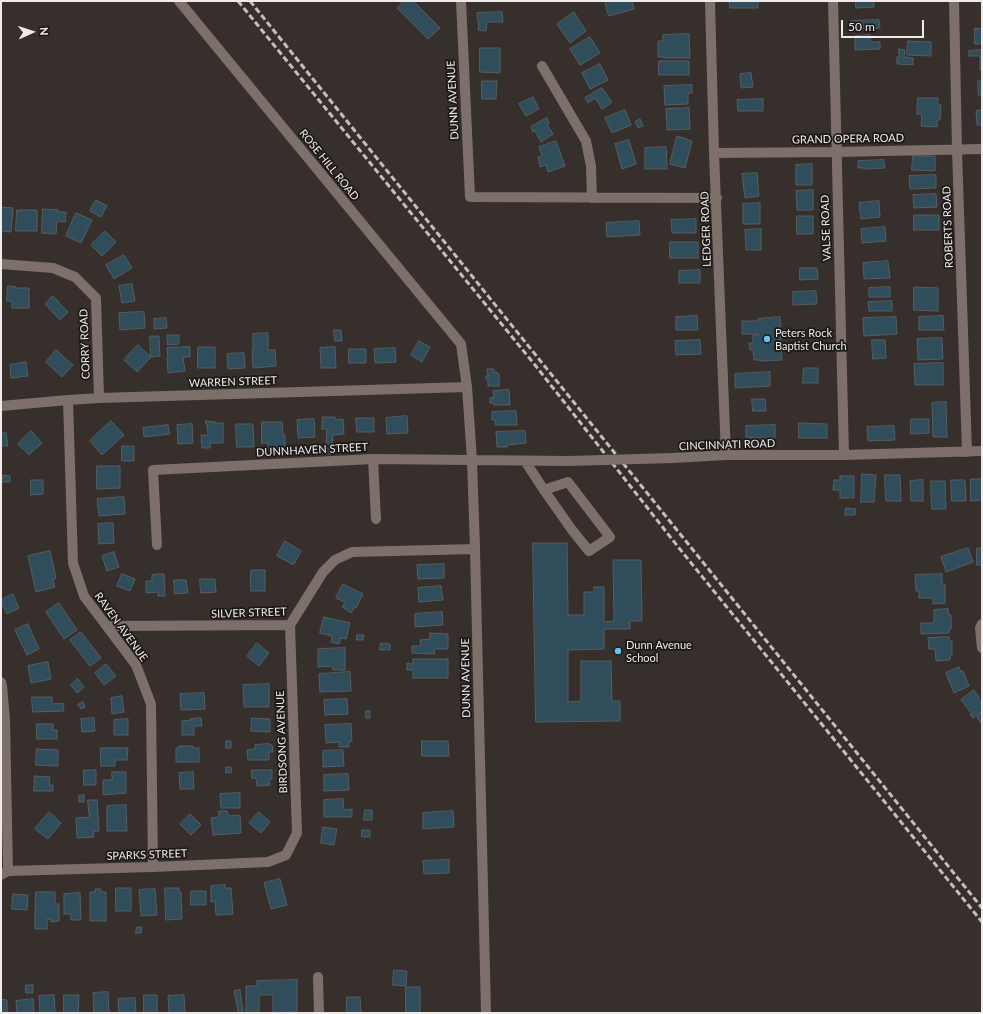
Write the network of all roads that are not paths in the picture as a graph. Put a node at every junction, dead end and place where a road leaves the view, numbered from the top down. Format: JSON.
{"nodes":[{"id":1,"x":179,"y":1,"type":"edge"},
{"id":2,"x":461,"y":1,"type":"edge"},
{"id":3,"x":710,"y":1,"type":"edge"},
{"id":4,"x":833,"y":1,"type":"edge"},
{"id":5,"x":954,"y":1,"type":"edge"},
{"id":6,"x":542,"y":66,"type":"dead end"},
{"id":7,"x":982,"y":149,"type":"edge"},
{"id":8,"x":957,"y":150,"type":"junction"},
{"id":9,"x":836,"y":152,"type":"junction"},
{"id":10,"x":714,"y":153,"type":"junction"},
{"id":11,"x":592,"y":198,"type":"junction"},
{"id":12,"x":717,"y":198,"type":"junction"},
{"id":13,"x":1,"y":264,"type":"edge"},
{"id":14,"x":460,"y":344,"type":"joint"},
{"id":15,"x":467,"y":387,"type":"junction"},
{"id":16,"x":99,"y":398,"type":"junction"},
{"id":17,"x":68,"y":400,"type":"junction"},
{"id":18,"x":1,"y":406,"type":"edge"},
{"id":19,"x":982,"y":451,"type":"edge"},
{"id":20,"x":967,"y":452,"type":"junction"},
{"id":21,"x":726,"y":455,"type":"junction"},
{"id":22,"x":844,"y":455,"type":"junction"},
{"id":23,"x":373,"y":459,"type":"junction"},
{"id":24,"x":472,"y":460,"type":"junction"},
{"id":25,"x":525,"y":461,"type":"junction"},
{"id":26,"x":544,"y":490,"type":"junction"},
{"id":27,"x":376,"y":519,"type":"dead end"},
{"id":28,"x":157,"y":545,"type":"dead end"},
{"id":29,"x":475,"y":549,"type":"junction"},
{"id":30,"x":982,"y":624,"type":"edge"},
{"id":31,"x":290,"y":625,"type":"junction"},
{"id":32,"x":107,"y":626,"type":"junction"},
{"id":33,"x":982,"y":648,"type":"edge"},
{"id":34,"x":1,"y":682,"type":"edge"},
{"id":35,"x":286,"y":855,"type":"joint"},
{"id":36,"x":153,"y":867,"type":"junction"},
{"id":37,"x":5,"y":873,"type":"edge"},
{"id":38,"x":318,"y":977,"type":"dead end"},
{"id":39,"x":319,"y":1013,"type":"edge"},
{"id":40,"x":486,"y":1013,"type":"edge"}],
"edges":[{"from":1,"to":14,"type":"street","name":"ROSE HILL ROAD"},
{"from":2,"to":11,"type":"street","name":"DUNN AVENUE"},
{"from":3,"to":10,"type":"street","name":"LEDGER ROAD"},
{"from":4,"to":9,"type":"street","name":"VALSE ROAD"},
{"from":5,"to":8,"type":"street","name":"ROBERTS ROAD"},
{"from":6,"to":11,"type":"street"},
{"from":7,"to":8,"type":"street","name":"GRAND OPERA ROAD"},
{"from":8,"to":9,"type":"street","name":"GRAND OPERA ROAD"},
{"from":8,"to":20,"type":"street","name":"ROBERTS ROAD"},
{"from":9,"to":10,"type":"street","name":"GRAND OPERA ROAD"},
{"from":9,"to":22,"type":"street","name":"VALSE ROAD"},
{"from":10,"to":12,"type":"street","name":"LEDGER ROAD"},
{"from":11,"to":12,"type":"street"},
{"from":12,"to":21,"type":"street","name":"LEDGER ROAD"},
{"from":13,"to":16,"type":"street","name":"CORRY ROAD"},
{"from":14,"to":15,"type":"street","name":"DUNN AVENUE"},
{"from":15,"to":16,"type":"street","name":"WARREN STREET"},
{"from":15,"to":24,"type":"street","name":"DUNN AVENUE"},
{"from":16,"to":17,"type":"street","name":"WARREN STREET"},
{"from":17,"to":18,"type":"street","name":"WARREN STREET"},
{"from":17,"to":32,"type":"street","name":"RAVEN AVENUE"},
{"from":19,"to":20,"type":"street","name":"CINCINNATI ROAD"},
{"from":20,"to":22,"type":"street","name":"CINCINNATI ROAD"},
{"from":21,"to":22,"type":"street","name":"CINCINNATI ROAD"},
{"from":21,"to":25,"type":"street","name":"CINCINNATI ROAD","bridge":true},
{"from":23,"to":24,"type":"street","name":"DUNNHAVEN STREET"},
{"from":23,"to":27,"type":"street"},
{"from":23,"to":28,"type":"street","name":"DUNNHAVEN STREET"},
{"from":24,"to":25,"type":"street","name":"CINCINNATI ROAD"},
{"from":24,"to":29,"type":"street","name":"DUNN AVENUE"},
{"from":25,"to":26,"type":"street"},
{"from":26,"to":26,"type":"street"},
{"from":29,"to":31,"type":"street","name":"SILVER STREET"},
{"from":29,"to":40,"type":"street","name":"DUNN AVENUE"},
{"from":30,"to":33,"type":"street"},
{"from":31,"to":32,"type":"street","name":"SILVER STREET"},
{"from":31,"to":35,"type":"street","name":"BIRDSONG AVENUE"},
{"from":32,"to":36,"type":"street","name":"RAVEN AVENUE"},
{"from":34,"to":37,"type":"street"},
{"from":35,"to":36,"type":"street","name":"SPARKS STREET"},
{"from":36,"to":37,"type":"street","name":"SPARKS STREET"},
{"from":38,"to":39,"type":"street"}]}
